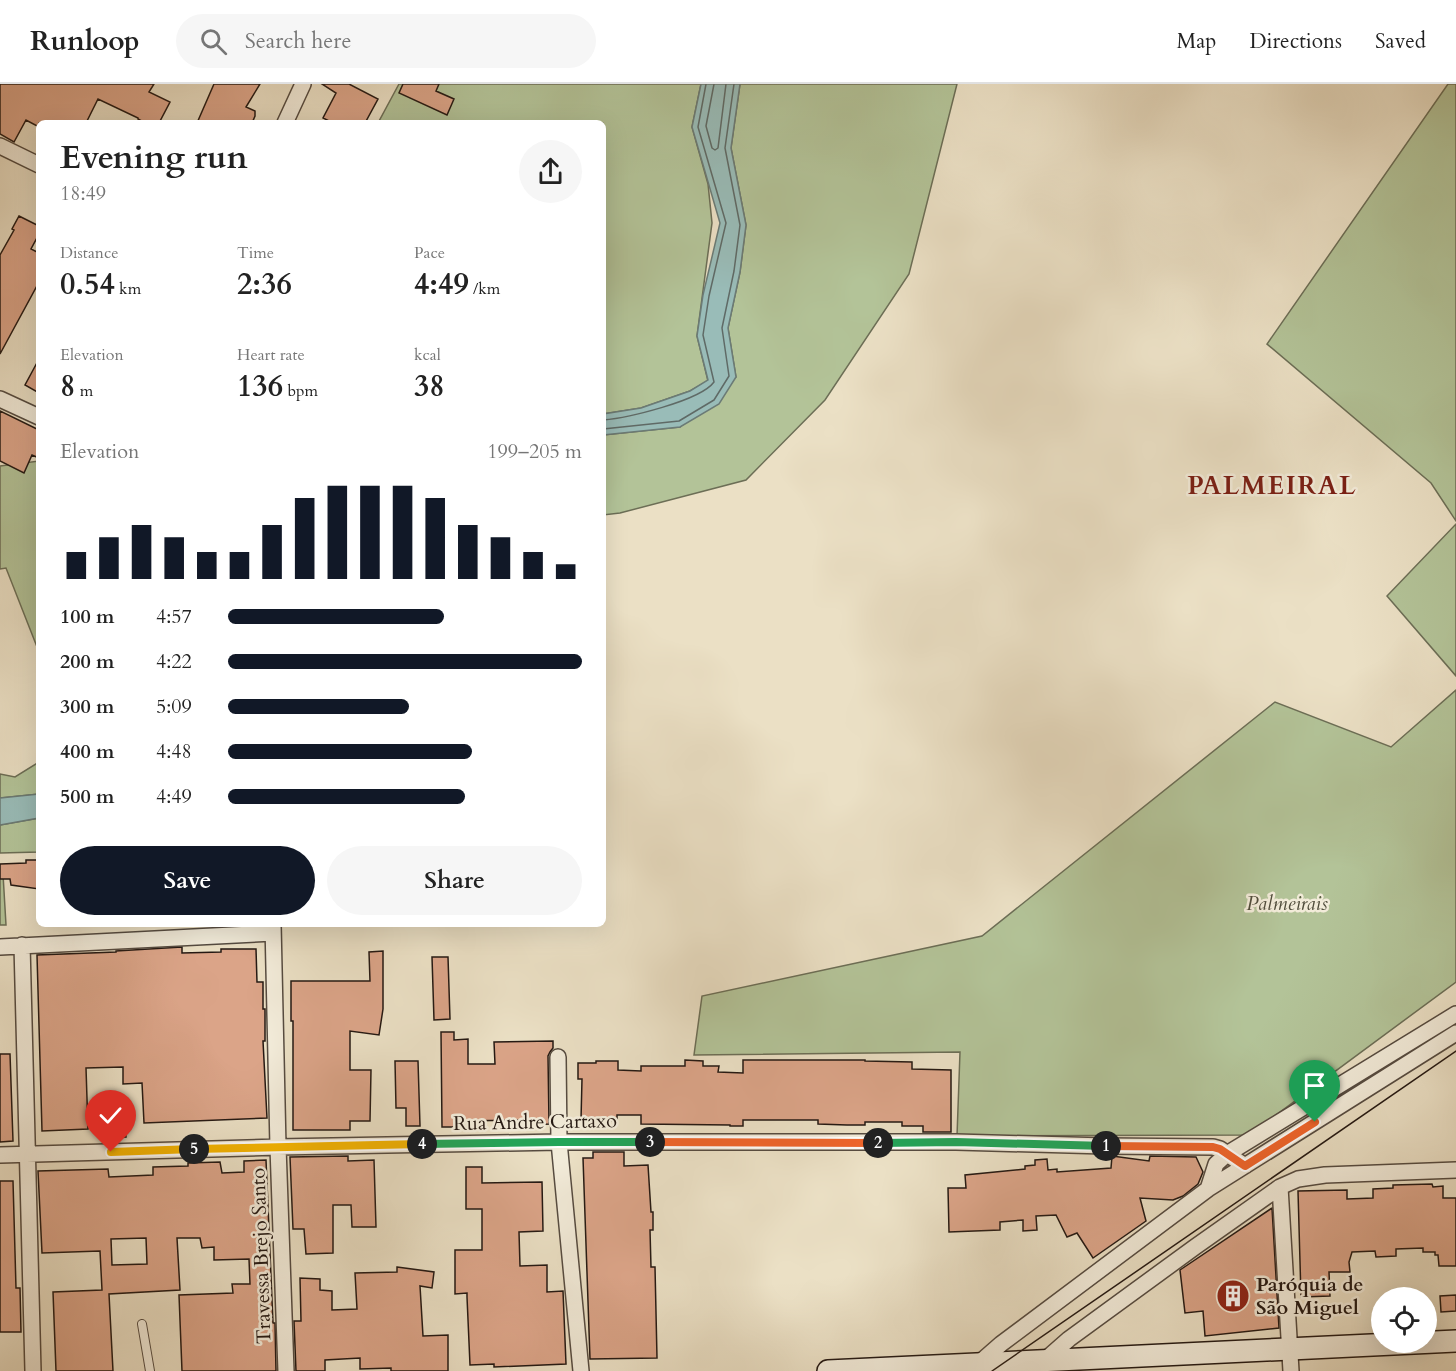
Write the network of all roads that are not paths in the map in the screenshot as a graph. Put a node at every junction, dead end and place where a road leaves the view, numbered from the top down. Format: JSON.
{"nodes":[{"id":1,"x":303,"y":84,"type":"edge"},
{"id":2,"x":286,"y":120,"type":"edge"},
{"id":3,"x":0,"y":146,"type":"edge"},
{"id":4,"x":36,"y":164,"type":"edge"},
{"id":5,"x":0,"y":399,"type":"edge"},
{"id":6,"x":36,"y":416,"type":"edge"},
{"id":7,"x":273,"y":929,"type":"edge"},
{"id":8,"x":22,"y":945,"type":"junction"},
{"id":9,"x":0,"y":947,"type":"edge"},
{"id":10,"x":1456,"y":1014,"type":"edge"},
{"id":11,"x":1456,"y":1033,"type":"edge"},
{"id":12,"x":558,"y":1057,"type":"dead end"},
{"id":13,"x":559,"y":1142,"type":"junction"},
{"id":14,"x":278,"y":1147,"type":"junction"},
{"id":15,"x":28,"y":1154,"type":"junction"},
{"id":16,"x":1227,"y":1154,"type":"junction"},
{"id":17,"x":0,"y":1155,"type":"edge"},
{"id":18,"x":1245,"y":1166,"type":"junction"},
{"id":19,"x":1456,"y":1170,"type":"edge"},
{"id":20,"x":1280,"y":1187,"type":"junction"},
{"id":21,"x":1208,"y":1189,"type":"junction"},
{"id":22,"x":142,"y":1324,"type":"dead end"},
{"id":23,"x":1456,"y":1341,"type":"edge"},
{"id":24,"x":1289,"y":1348,"type":"junction"},
{"id":25,"x":1025,"y":1364,"type":"edge"},
{"id":26,"x":977,"y":1365,"type":"junction"},
{"id":27,"x":883,"y":1370,"type":"edge"},
{"id":28,"x":33,"y":1371,"type":"edge"},
{"id":29,"x":150,"y":1371,"type":"edge"},
{"id":30,"x":286,"y":1371,"type":"edge"},
{"id":31,"x":581,"y":1371,"type":"edge"},
{"id":32,"x":828,"y":1371,"type":"edge"},
{"id":33,"x":1291,"y":1371,"type":"edge"}],
"edges":[{"from":1,"to":2,"type":"street"},
{"from":3,"to":4,"type":"street"},
{"from":5,"to":6,"type":"street"},
{"from":7,"to":8,"type":"street"},
{"from":7,"to":14,"type":"street","name":"Travessa Brejo Santo"},
{"from":8,"to":9,"type":"street"},
{"from":8,"to":15,"type":"street"},
{"from":10,"to":16,"type":"street"},
{"from":11,"to":18,"type":"street"},
{"from":12,"to":13,"type":"street"},
{"from":13,"to":14,"type":"street","name":"Rua Andre Cartaxo"},
{"from":13,"to":16,"type":"street","name":"Rua Andre Cartaxo"},
{"from":13,"to":31,"type":"street"},
{"from":14,"to":15,"type":"street","name":"Rua Andre Cartaxo"},
{"from":14,"to":30,"type":"street","name":"Travessa Brejo Santo"},
{"from":15,"to":17,"type":"street","name":"Rua Andre Cartaxo"},
{"from":15,"to":28,"type":"street"},
{"from":16,"to":18,"type":"street","name":"Rua Andre Cartaxo"},
{"from":16,"to":21,"type":"street"},
{"from":18,"to":21,"type":"street"},
{"from":19,"to":20,"type":"street"},
{"from":20,"to":24,"type":"street"},
{"from":20,"to":25,"type":"street"},
{"from":21,"to":26,"type":"street"},
{"from":22,"to":29,"type":"lane"},
{"from":23,"to":24,"type":"main road"},
{"from":24,"to":25,"type":"main road"},
{"from":24,"to":33,"type":"street"},
{"from":25,"to":26,"type":"main road"},
{"from":26,"to":27,"type":"main road"},
{"from":27,"to":32,"type":"main road"}]}
